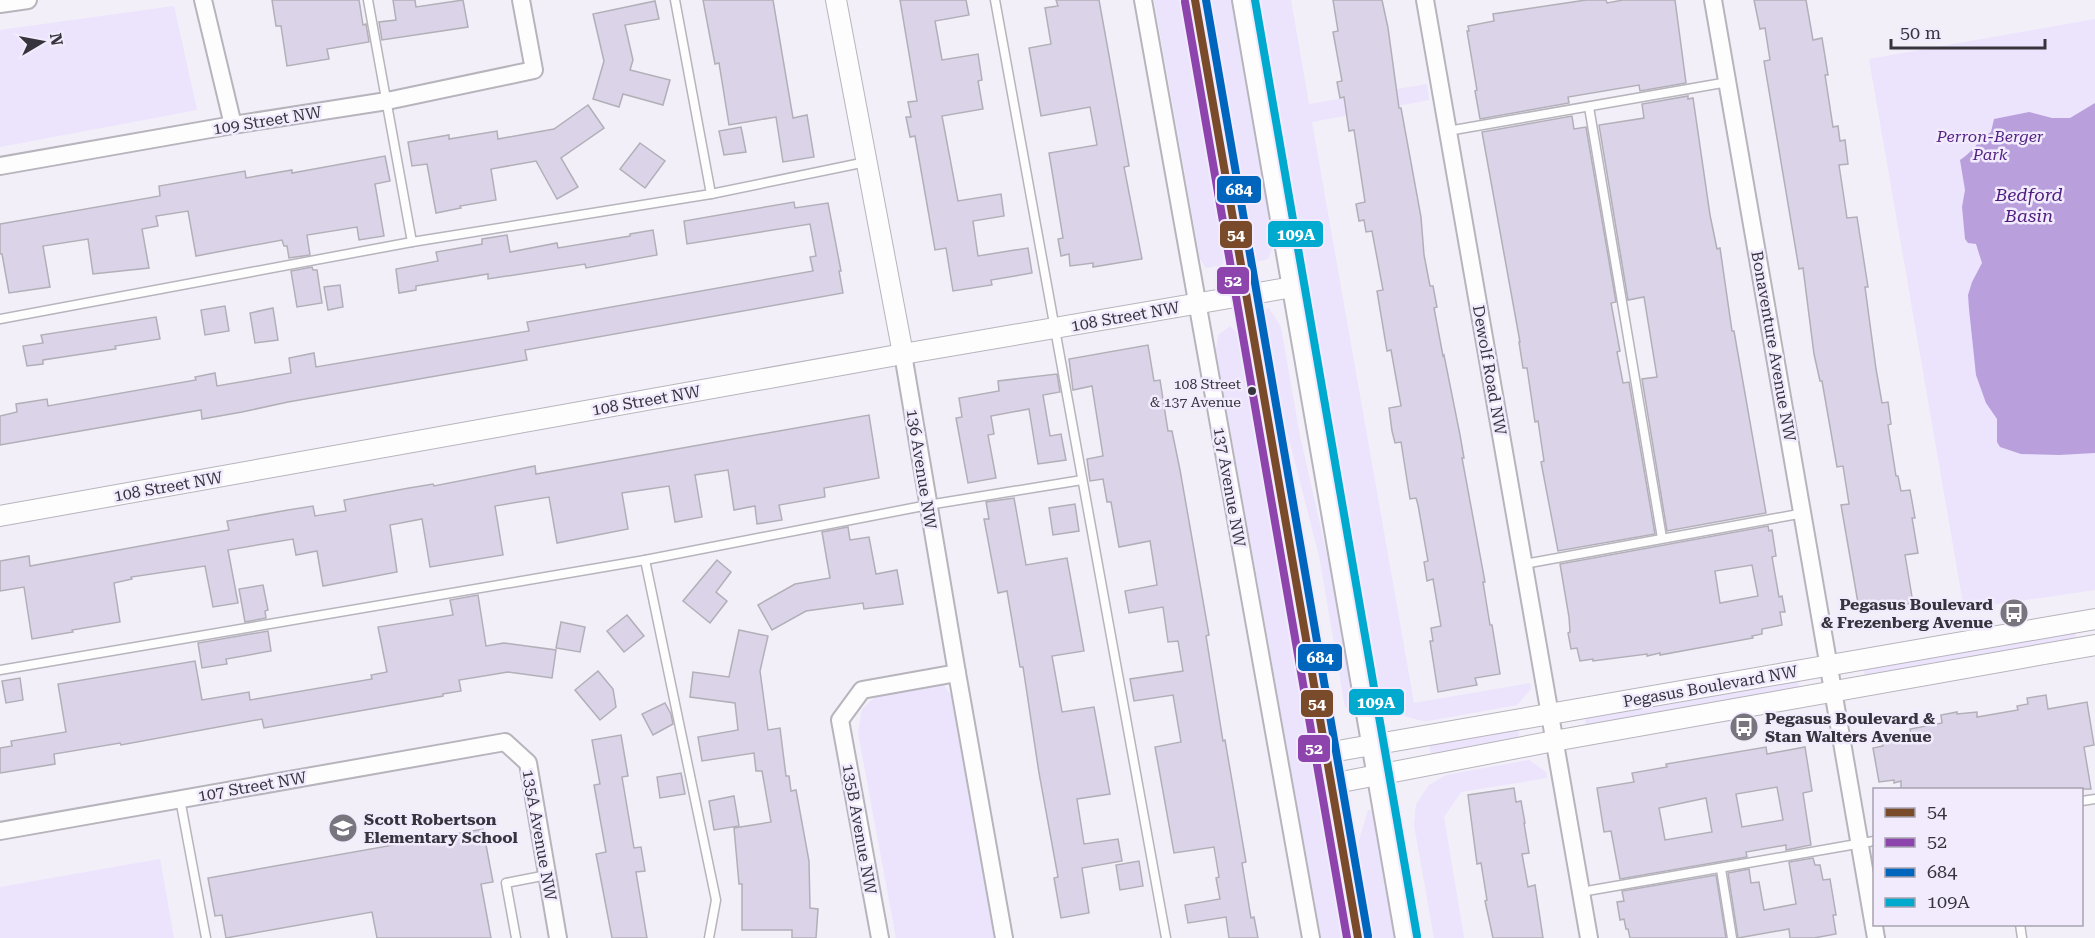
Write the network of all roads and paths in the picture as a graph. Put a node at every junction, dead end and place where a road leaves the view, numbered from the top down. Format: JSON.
{"nodes":[{"id":1,"x":28,"y":0,"type":"edge"},
{"id":2,"x":203,"y":0,"type":"edge"},
{"id":3,"x":368,"y":0,"type":"edge"},
{"id":4,"x":521,"y":0,"type":"edge"},
{"id":5,"x":675,"y":0,"type":"edge"},
{"id":6,"x":836,"y":0,"type":"edge"},
{"id":7,"x":995,"y":0,"type":"edge"},
{"id":8,"x":1143,"y":0,"type":"edge"},
{"id":9,"x":1195,"y":0,"type":"edge"},
{"id":10,"x":1244,"y":0,"type":"edge"},
{"id":11,"x":1425,"y":0,"type":"edge"},
{"id":12,"x":1713,"y":0,"type":"edge"},
{"id":13,"x":0,"y":4,"type":"edge"},
{"id":14,"x":1728,"y":82,"type":"junction"},
{"id":15,"x":387,"y":101,"type":"junction"},
{"id":16,"x":1589,"y":107,"type":"junction"},
{"id":17,"x":233,"y":125,"type":"junction"},
{"id":18,"x":1448,"y":131,"type":"junction"},
{"id":19,"x":866,"y":162,"type":"junction"},
{"id":20,"x":0,"y":166,"type":"edge"},
{"id":21,"x":711,"y":194,"type":"junction"},
{"id":22,"x":412,"y":243,"type":"junction"},
{"id":23,"x":1293,"y":287,"type":"junction"},
{"id":24,"x":1246,"y":295,"type":"junction"},
{"id":25,"x":1197,"y":304,"type":"junction"},
{"id":26,"x":0,"y":319,"type":"edge"},
{"id":27,"x":1055,"y":328,"type":"junction"},
{"id":28,"x":903,"y":354,"type":"junction"},
{"id":29,"x":1082,"y":480,"type":"junction"},
{"id":30,"x":928,"y":505,"type":"junction"},
{"id":31,"x":1804,"y":513,"type":"junction"},
{"id":32,"x":0,"y":516,"type":"edge"},
{"id":33,"x":1662,"y":538,"type":"junction"},
{"id":34,"x":645,"y":560,"type":"junction"},
{"id":35,"x":1524,"y":564,"type":"junction"},
{"id":36,"x":2095,"y":619,"type":"edge"},
{"id":37,"x":2095,"y":645,"type":"edge"},
{"id":38,"x":1829,"y":665,"type":"junction"},
{"id":39,"x":0,"y":670,"type":"edge"},
{"id":40,"x":957,"y":673,"type":"junction"},
{"id":41,"x":1834,"y":692,"type":"junction"},
{"id":42,"x":1549,"y":714,"type":"junction"},
{"id":43,"x":1554,"y":741,"type":"junction"},
{"id":44,"x":504,"y":742,"type":"joint"},
{"id":45,"x":1373,"y":745,"type":"junction"},
{"id":46,"x":1326,"y":753,"type":"junction"},
{"id":47,"x":1378,"y":775,"type":"junction"},
{"id":48,"x":1331,"y":784,"type":"junction"},
{"id":49,"x":180,"y":799,"type":"junction"},
{"id":50,"x":0,"y":831,"type":"edge"},
{"id":51,"x":1867,"y":842,"type":"edge"},
{"id":52,"x":1721,"y":869,"type":"junction"},
{"id":53,"x":547,"y":875,"type":"junction"},
{"id":54,"x":1581,"y":892,"type":"junction"},
{"id":55,"x":1873,"y":906,"type":"edge"},
{"id":56,"x":206,"y":938,"type":"edge"},
{"id":57,"x":516,"y":938,"type":"edge"},
{"id":58,"x":558,"y":938,"type":"edge"},
{"id":59,"x":709,"y":938,"type":"edge"},
{"id":60,"x":880,"y":938,"type":"edge"},
{"id":61,"x":1004,"y":938,"type":"edge"},
{"id":62,"x":1166,"y":938,"type":"edge"},
{"id":63,"x":1311,"y":938,"type":"edge"},
{"id":64,"x":1358,"y":938,"type":"edge"},
{"id":65,"x":1407,"y":938,"type":"edge"},
{"id":66,"x":1589,"y":938,"type":"edge"},
{"id":67,"x":1732,"y":938,"type":"edge"}],
"edges":[{"from":1,"to":13,"type":"street"},
{"from":2,"to":17,"type":"street"},
{"from":3,"to":15,"type":"lane"},
{"from":4,"to":15,"type":"street","name":"109 Street NW"},
{"from":5,"to":21,"type":"lane"},
{"from":6,"to":19,"type":"street","name":"136 Avenue NW"},
{"from":7,"to":27,"type":"lane"},
{"from":8,"to":25,"type":"street","name":"137 Avenue NW"},
{"from":9,"to":24,"type":"main road"},
{"from":10,"to":23,"type":"main road"},
{"from":11,"to":18,"type":"street","name":"Dewolf Road NW"},
{"from":12,"to":14,"type":"street","name":"Bonaventure Avenue NW"},
{"from":14,"to":16,"type":"lane"},
{"from":14,"to":31,"type":"street","name":"Bonaventure Avenue NW"},
{"from":15,"to":17,"type":"street","name":"109 Street NW"},
{"from":15,"to":22,"type":"lane"},
{"from":16,"to":18,"type":"lane"},
{"from":16,"to":33,"type":"lane"},
{"from":17,"to":20,"type":"street","name":"109 Street NW"},
{"from":18,"to":35,"type":"street","name":"Dewolf Road NW"},
{"from":19,"to":21,"type":"lane"},
{"from":19,"to":28,"type":"street","name":"136 Avenue NW"},
{"from":21,"to":22,"type":"lane"},
{"from":22,"to":26,"type":"lane"},
{"from":23,"to":24,"type":"street","name":"108 Street NW"},
{"from":23,"to":45,"type":"main road"},
{"from":24,"to":25,"type":"street","name":"108 Street NW"},
{"from":24,"to":46,"type":"main road"},
{"from":25,"to":27,"type":"street","name":"108 Street NW"},
{"from":25,"to":63,"type":"street","name":"137 Avenue NW"},
{"from":27,"to":28,"type":"street","name":"108 Street NW"},
{"from":27,"to":29,"type":"lane"},
{"from":28,"to":30,"type":"street","name":"136 Avenue NW"},
{"from":28,"to":32,"type":"street","name":"108 Street NW"},
{"from":29,"to":30,"type":"lane"},
{"from":29,"to":62,"type":"lane"},
{"from":30,"to":34,"type":"lane"},
{"from":30,"to":40,"type":"street","name":"136 Avenue NW"},
{"from":31,"to":33,"type":"lane"},
{"from":31,"to":38,"type":"street","name":"Bonaventure Avenue NW"},
{"from":33,"to":35,"type":"lane"},
{"from":34,"to":39,"type":"lane"},
{"from":34,"to":59,"type":"lane"},
{"from":35,"to":42,"type":"street","name":"Dewolf Road NW"},
{"from":36,"to":38,"type":"street","name":"Pegasus Boulevard NW"},
{"from":37,"to":41,"type":"street","name":"Pegasus Boulevard NW"},
{"from":38,"to":41,"type":"street","name":"Bonaventure Avenue NW"},
{"from":38,"to":42,"type":"street","name":"Pegasus Boulevard NW"},
{"from":40,"to":60,"type":"street","name":"135B Avenue NW"},
{"from":40,"to":61,"type":"street","name":"136 Avenue NW"},
{"from":41,"to":43,"type":"street","name":"Pegasus Boulevard NW"},
{"from":41,"to":51,"type":"street","name":"Bonaventure Avenue NW"},
{"from":42,"to":43,"type":"street","name":"Dewolf Road NW"},
{"from":42,"to":45,"type":"street","name":"Pegasus Boulevard NW"},
{"from":43,"to":47,"type":"street","name":"Pegasus Boulevard NW"},
{"from":43,"to":54,"type":"street","name":"Dewolf Road NW"},
{"from":44,"to":49,"type":"street","name":"107 Street NW"},
{"from":44,"to":53,"type":"street","name":"135A Avenue NW"},
{"from":45,"to":46,"type":"street","name":"Pegasus Boulevard NW"},
{"from":45,"to":47,"type":"main road"},
{"from":46,"to":48,"type":"main road"},
{"from":47,"to":48,"type":"street","name":"Pegasus Boulevard NW"},
{"from":47,"to":65,"type":"main road"},
{"from":48,"to":64,"type":"main road"},
{"from":49,"to":50,"type":"street","name":"107 Street NW"},
{"from":49,"to":56,"type":"lane"},
{"from":51,"to":52,"type":"lane"},
{"from":51,"to":55,"type":"street","name":"Bonaventure Avenue NW"},
{"from":52,"to":54,"type":"lane"},
{"from":52,"to":67,"type":"lane"},
{"from":53,"to":57,"type":"lane"},
{"from":53,"to":58,"type":"street","name":"135A Avenue NW"},
{"from":54,"to":66,"type":"street","name":"Dewolf Road NW"}]}
